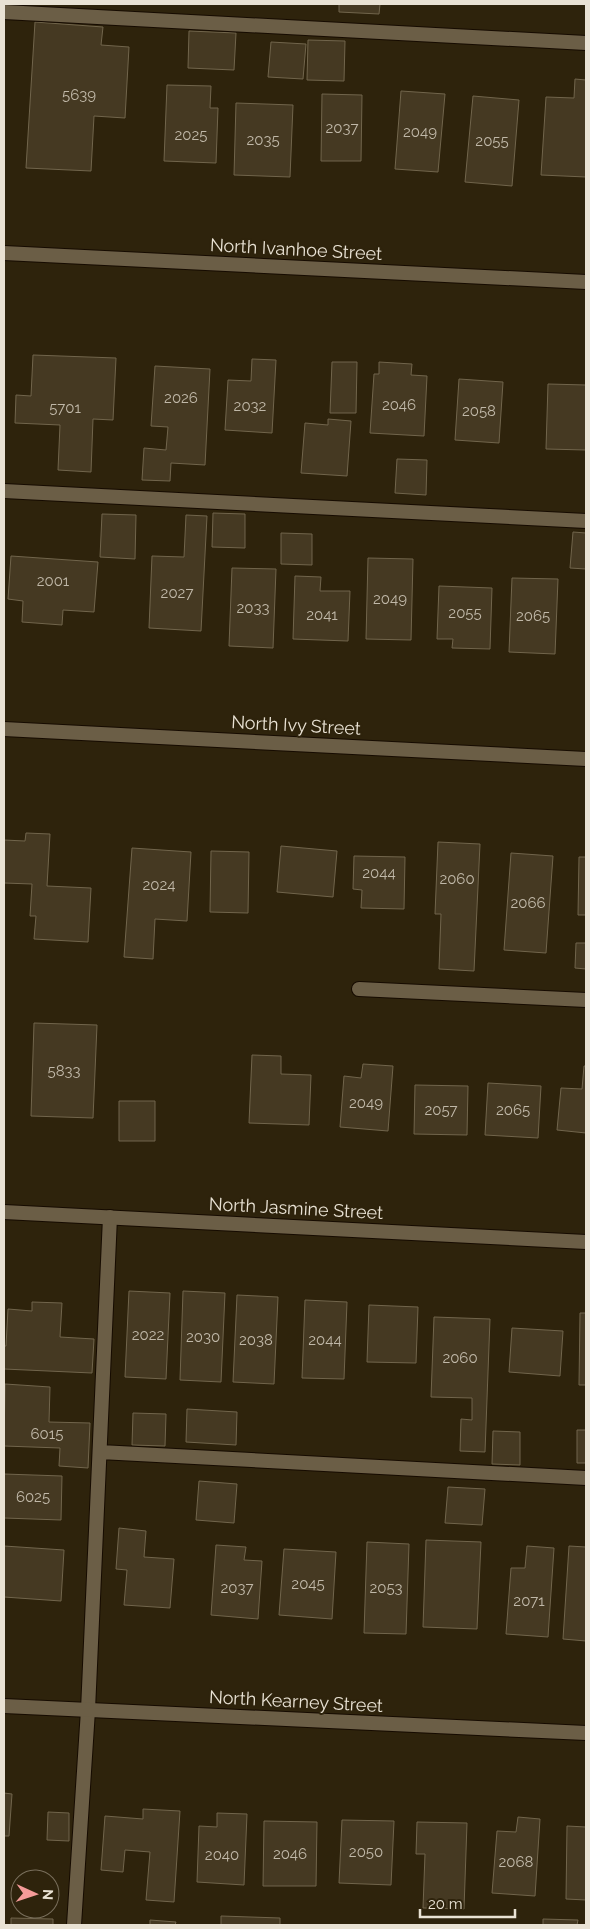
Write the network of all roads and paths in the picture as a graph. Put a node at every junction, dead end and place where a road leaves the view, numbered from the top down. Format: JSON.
{"nodes":[{"id":1,"x":4,"y":12,"type":"edge"},
{"id":2,"x":586,"y":43,"type":"edge"},
{"id":3,"x":4,"y":253,"type":"edge"},
{"id":4,"x":586,"y":282,"type":"edge"},
{"id":5,"x":4,"y":491,"type":"edge"},
{"id":6,"x":586,"y":521,"type":"edge"},
{"id":7,"x":4,"y":729,"type":"edge"},
{"id":8,"x":586,"y":759,"type":"edge"},
{"id":9,"x":359,"y":989,"type":"dead end"},
{"id":10,"x":586,"y":1000,"type":"edge"},
{"id":11,"x":4,"y":1212,"type":"edge"},
{"id":12,"x":110,"y":1217,"type":"junction"},
{"id":13,"x":586,"y":1242,"type":"edge"},
{"id":14,"x":100,"y":1452,"type":"junction"},
{"id":15,"x":586,"y":1478,"type":"edge"},
{"id":16,"x":4,"y":1706,"type":"edge"},
{"id":17,"x":88,"y":1710,"type":"junction"},
{"id":18,"x":586,"y":1733,"type":"edge"},
{"id":19,"x":74,"y":1925,"type":"edge"}],
"edges":[{"from":1,"to":2,"type":"street"},
{"from":3,"to":4,"type":"street","name":"North Ivanhoe Street"},
{"from":5,"to":6,"type":"street"},
{"from":7,"to":8,"type":"street","name":"North Ivy Street"},
{"from":9,"to":10,"type":"street"},
{"from":11,"to":12,"type":"street","name":"North Jasmine Street"},
{"from":12,"to":13,"type":"street","name":"North Jasmine Street"},
{"from":12,"to":14,"type":"street"},
{"from":14,"to":15,"type":"street"},
{"from":14,"to":17,"type":"street"},
{"from":16,"to":17,"type":"street","name":"North Kearney Street"},
{"from":17,"to":18,"type":"street","name":"North Kearney Street"},
{"from":17,"to":19,"type":"street"}]}
